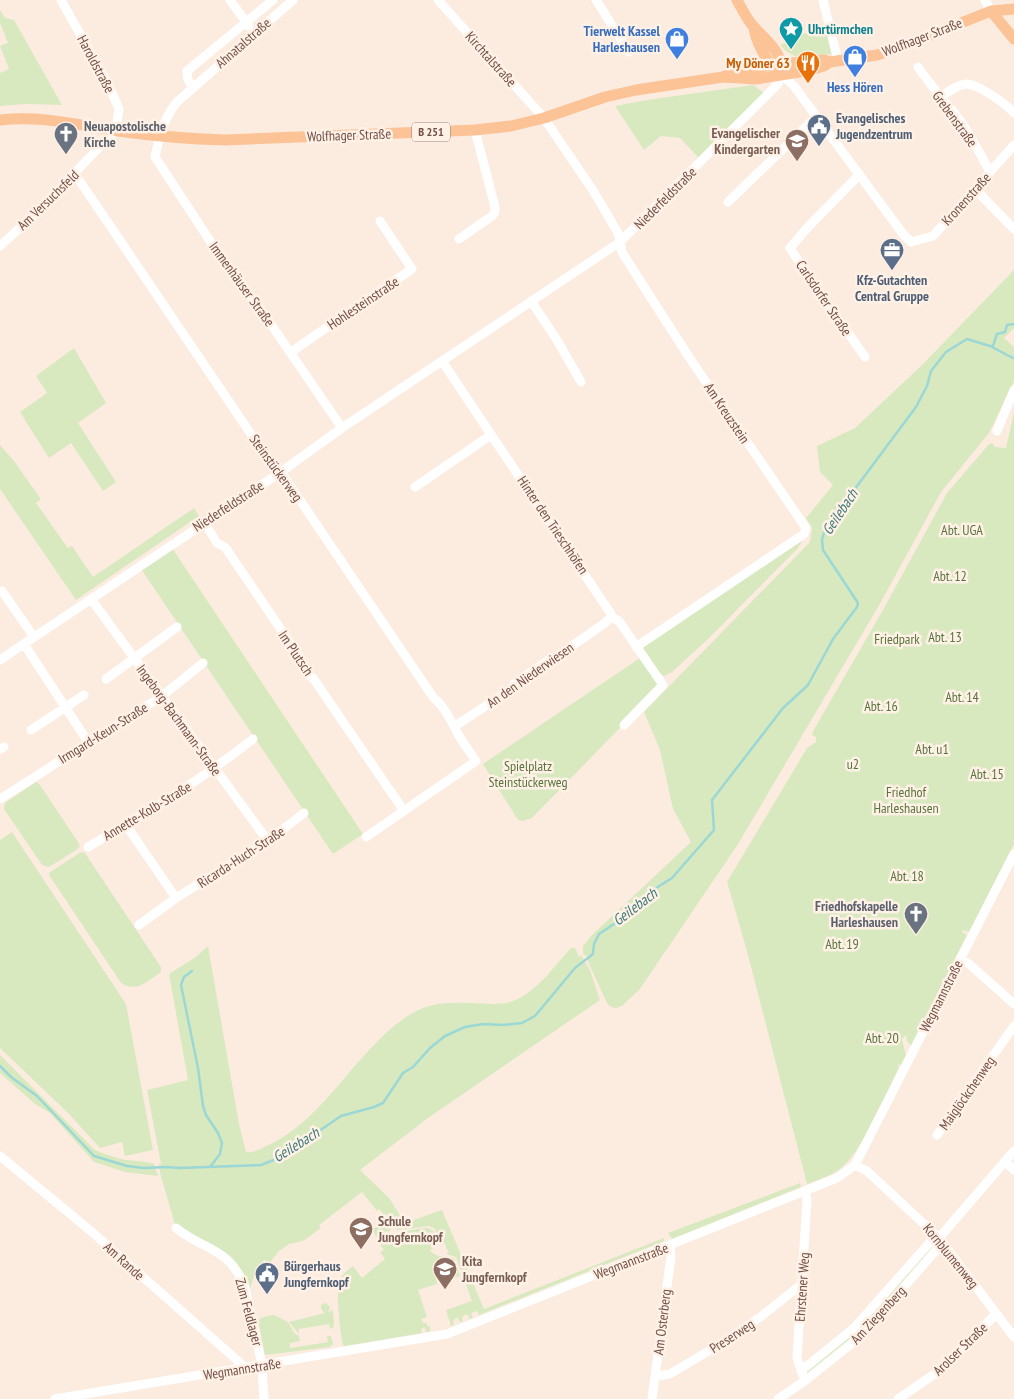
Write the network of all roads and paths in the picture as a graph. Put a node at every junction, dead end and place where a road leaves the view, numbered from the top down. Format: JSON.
{"nodes":[{"id":1,"x":62,"y":0,"type":"edge"},
{"id":2,"x":230,"y":0,"type":"edge"},
{"id":3,"x":272,"y":0,"type":"edge"},
{"id":4,"x":293,"y":0,"type":"edge"},
{"id":5,"x":438,"y":0,"type":"edge"},
{"id":6,"x":596,"y":0,"type":"edge"},
{"id":7,"x":737,"y":0,"type":"edge"},
{"id":8,"x":823,"y":0,"type":"edge"},
{"id":9,"x":985,"y":0,"type":"edge"},
{"id":10,"x":1014,"y":9,"type":"edge"},
{"id":11,"x":991,"y":11,"type":"junction"},
{"id":12,"x":246,"y":22,"type":"junction"},
{"id":13,"x":754,"y":27,"type":"junction"},
{"id":14,"x":255,"y":32,"type":"junction"},
{"id":15,"x":1014,"y":39,"type":"edge"},
{"id":16,"x":629,"y":52,"type":"dead end"},
{"id":17,"x":776,"y":52,"type":"junction"},
{"id":18,"x":834,"y":62,"type":"junction"},
{"id":19,"x":795,"y":64,"type":"junction"},
{"id":20,"x":918,"y":67,"type":"dead end"},
{"id":21,"x":778,"y":69,"type":"junction"},
{"id":22,"x":193,"y":86,"type":"junction"},
{"id":23,"x":941,"y":97,"type":"junction"},
{"id":24,"x":1014,"y":113,"type":"edge"},
{"id":25,"x":816,"y":117,"type":"junction"},
{"id":26,"x":544,"y":118,"type":"junction"},
{"id":27,"x":0,"y":120,"type":"edge"},
{"id":28,"x":116,"y":130,"type":"junction"},
{"id":29,"x":475,"y":130,"type":"junction"},
{"id":30,"x":160,"y":136,"type":"junction"},
{"id":31,"x":1014,"y":145,"type":"edge"},
{"id":32,"x":990,"y":172,"type":"junction"},
{"id":33,"x":75,"y":174,"type":"junction"},
{"id":34,"x":858,"y":175,"type":"junction"},
{"id":35,"x":975,"y":189,"type":"junction"},
{"id":36,"x":728,"y":202,"type":"dead end"},
{"id":37,"x":380,"y":222,"type":"dead end"},
{"id":38,"x":1014,"y":229,"type":"edge"},
{"id":39,"x":459,"y":239,"type":"dead end"},
{"id":40,"x":620,"y":242,"type":"junction"},
{"id":41,"x":0,"y":246,"type":"edge"},
{"id":42,"x":531,"y":301,"type":"junction"},
{"id":43,"x":291,"y":352,"type":"junction"},
{"id":44,"x":865,"y":357,"type":"dead end"},
{"id":45,"x":442,"y":361,"type":"junction"},
{"id":46,"x":581,"y":382,"type":"dead end"},
{"id":47,"x":1014,"y":390,"type":"edge"},
{"id":48,"x":342,"y":428,"type":"junction"},
{"id":49,"x":997,"y":431,"type":"dead end"},
{"id":50,"x":491,"y":435,"type":"junction"},
{"id":51,"x":278,"y":474,"type":"junction"},
{"id":52,"x":415,"y":487,"type":"dead end"},
{"id":53,"x":204,"y":522,"type":"junction"},
{"id":54,"x":2,"y":591,"type":"dead end"},
{"id":55,"x":90,"y":599,"type":"junction"},
{"id":56,"x":608,"y":620,"type":"junction"},
{"id":57,"x":177,"y":627,"type":"dead end"},
{"id":58,"x":34,"y":637,"type":"junction"},
{"id":59,"x":24,"y":644,"type":"junction"},
{"id":60,"x":636,"y":647,"type":"junction"},
{"id":61,"x":135,"y":659,"type":"junction"},
{"id":62,"x":0,"y":660,"type":"edge"},
{"id":63,"x":203,"y":663,"type":"dead end"},
{"id":64,"x":106,"y":680,"type":"dead end"},
{"id":65,"x":84,"y":695,"type":"dead end"},
{"id":66,"x":162,"y":696,"type":"junction"},
{"id":67,"x":66,"y":708,"type":"junction"},
{"id":68,"x":624,"y":725,"type":"dead end"},
{"id":69,"x":455,"y":726,"type":"junction"},
{"id":70,"x":31,"y":730,"type":"dead end"},
{"id":71,"x":254,"y":739,"type":"dead end"},
{"id":72,"x":88,"y":742,"type":"junction"},
{"id":73,"x":215,"y":769,"type":"junction"},
{"id":74,"x":0,"y":799,"type":"edge"},
{"id":75,"x":404,"y":811,"type":"junction"},
{"id":76,"x":304,"y":813,"type":"dead end"},
{"id":77,"x":126,"y":825,"type":"junction"},
{"id":78,"x":366,"y":837,"type":"dead end"},
{"id":79,"x":268,"y":841,"type":"junction"},
{"id":80,"x":88,"y":847,"type":"dead end"},
{"id":81,"x":1014,"y":854,"type":"edge"},
{"id":82,"x":176,"y":898,"type":"junction"},
{"id":83,"x":139,"y":925,"type":"dead end"},
{"id":84,"x":960,"y":959,"type":"junction"},
{"id":85,"x":1014,"y":1004,"type":"edge"},
{"id":86,"x":1014,"y":1026,"type":"edge"},
{"id":87,"x":938,"y":1135,"type":"dead end"},
{"id":88,"x":1014,"y":1151,"type":"edge"},
{"id":89,"x":0,"y":1156,"type":"edge"},
{"id":90,"x":1006,"y":1161,"type":"junction"},
{"id":91,"x":855,"y":1165,"type":"junction"},
{"id":92,"x":1014,"y":1170,"type":"edge"},
{"id":93,"x":805,"y":1192,"type":"junction"},
{"id":94,"x":176,"y":1228,"type":"dead end"},
{"id":95,"x":939,"y":1238,"type":"junction"},
{"id":96,"x":670,"y":1246,"type":"junction"},
{"id":97,"x":802,"y":1284,"type":"junction"},
{"id":98,"x":996,"y":1314,"type":"junction"},
{"id":99,"x":1014,"y":1337,"type":"edge"},
{"id":100,"x":262,"y":1365,"type":"junction"},
{"id":101,"x":246,"y":1368,"type":"junction"},
{"id":102,"x":801,"y":1371,"type":"junction"},
{"id":103,"x":656,"y":1376,"type":"junction"},
{"id":104,"x":806,"y":1380,"type":"junction"},
{"id":105,"x":55,"y":1399,"type":"edge"},
{"id":106,"x":264,"y":1399,"type":"edge"},
{"id":107,"x":652,"y":1399,"type":"edge"},
{"id":108,"x":778,"y":1399,"type":"edge"},
{"id":109,"x":898,"y":1399,"type":"edge"}],
"edges":[{"from":1,"to":28,"type":"street","name":"Haroldstraße"},
{"from":2,"to":12,"type":"street"},
{"from":3,"to":12,"type":"street","name":"Ahnatalstraße"},
{"from":4,"to":14,"type":"street","name":"Ahnatalstraße"},
{"from":5,"to":26,"type":"street","name":"Kirchtalstraße"},
{"from":6,"to":16,"type":"street"},
{"from":7,"to":13,"type":"main road"},
{"from":8,"to":18,"type":"street"},
{"from":9,"to":11,"type":"street"},
{"from":10,"to":11,"type":"main road","name":"Wolfhager Straße","number":"B 251"},
{"from":11,"to":15,"type":"main road"},
{"from":11,"to":18,"type":"main road","name":"Wolfhager Straße","number":"B 251"},
{"from":12,"to":14,"type":"street"},
{"from":12,"to":22,"type":"street","name":"Ahnatalstraße"},
{"from":13,"to":17,"type":"main road"},
{"from":13,"to":21,"type":"main road"},
{"from":14,"to":22,"type":"street","name":"Ahnatalstraße"},
{"from":17,"to":19,"type":"main road"},
{"from":17,"to":21,"type":"main road"},
{"from":18,"to":19,"type":"main road","name":"Wolfhager Straße","number":"B 251"},
{"from":18,"to":21,"type":"main road","name":"Wolfhager Straße","number":"B 251"},
{"from":19,"to":21,"type":"main road","name":"Wolfhager Straße","number":"B 251"},
{"from":20,"to":23,"type":"street","name":"Grebenstraße"},
{"from":21,"to":25,"type":"street"},
{"from":21,"to":26,"type":"main road","name":"Wolfhager Straße","number":"B 251"},
{"from":21,"to":40,"type":"street","name":"Niederfeldstraße"},
{"from":22,"to":30,"type":"street","name":"Ahnatalstraße"},
{"from":23,"to":24,"type":"street"},
{"from":23,"to":32,"type":"street","name":"Grebenstraße"},
{"from":25,"to":34,"type":"street"},
{"from":25,"to":36,"type":"street"},
{"from":26,"to":29,"type":"main road","name":"Wolfhager Straße","number":"B 251"},
{"from":26,"to":40,"type":"street","name":"Am Kreuzstein"},
{"from":27,"to":28,"type":"main road","name":"Wolfhager Straße","number":"B 251"},
{"from":28,"to":30,"type":"main road","name":"Wolfhager Straße","number":"B 251"},
{"from":28,"to":33,"type":"street","name":"Am Versuchsfeld"},
{"from":29,"to":30,"type":"main road","name":"Wolfhager Straße","number":"B 251"},
{"from":29,"to":39,"type":"street"},
{"from":30,"to":43,"type":"street","name":"Immenhäuser Straße"},
{"from":31,"to":32,"type":"street","name":"Kronenstraße"},
{"from":32,"to":35,"type":"street","name":"Kronenstraße"},
{"from":33,"to":41,"type":"street","name":"Am Versuchsfeld"},
{"from":33,"to":51,"type":"street","name":"Steinstückerweg"},
{"from":34,"to":35,"type":"street","name":"Kronenstraße"},
{"from":34,"to":44,"type":"street","name":"Carlsdorfer Straße"},
{"from":35,"to":38,"type":"street"},
{"from":37,"to":43,"type":"street","name":"Hohlesteinstraße"},
{"from":40,"to":42,"type":"street","name":"Niederfeldstraße"},
{"from":40,"to":60,"type":"street","name":"Am Kreuzstein"},
{"from":42,"to":45,"type":"street","name":"Niederfeldstraße"},
{"from":42,"to":46,"type":"street"},
{"from":43,"to":48,"type":"street","name":"Immenhäuser Straße"},
{"from":45,"to":48,"type":"street","name":"Niederfeldstraße"},
{"from":45,"to":50,"type":"street","name":"Hinter den Trieschhöfen"},
{"from":47,"to":49,"type":"street"},
{"from":48,"to":51,"type":"street","name":"Niederfeldstraße"},
{"from":50,"to":52,"type":"street"},
{"from":50,"to":56,"type":"street","name":"Hinter den Trieschhöfen"},
{"from":51,"to":53,"type":"street","name":"Niederfeldstraße"},
{"from":51,"to":69,"type":"street","name":"Steinstückerweg"},
{"from":53,"to":55,"type":"street","name":"Niederfeldstraße"},
{"from":53,"to":75,"type":"street","name":"Im Plutsch"},
{"from":54,"to":58,"type":"street"},
{"from":55,"to":58,"type":"street","name":"Niederfeldstraße"},
{"from":55,"to":61,"type":"street","name":"Ingeborg-Bachmann-Straße"},
{"from":56,"to":60,"type":"street","name":"Hinter den Trieschhöfen"},
{"from":56,"to":69,"type":"street","name":"An den Niederwiesen"},
{"from":57,"to":61,"type":"street"},
{"from":58,"to":59,"type":"street","name":"Niederfeldstraße"},
{"from":59,"to":62,"type":"street","name":"Niederfeldstraße"},
{"from":59,"to":67,"type":"street"},
{"from":60,"to":68,"type":"street","name":"Hinter den Trieschhöfen"},
{"from":61,"to":64,"type":"street"},
{"from":61,"to":66,"type":"street","name":"Ingeborg-Bachmann-Straße"},
{"from":63,"to":66,"type":"street","name":"Irmgard-Keun-Straße"},
{"from":65,"to":67,"type":"street"},
{"from":66,"to":72,"type":"street","name":"Irmgard-Keun-Straße"},
{"from":66,"to":73,"type":"street","name":"Ingeborg-Bachmann-Straße"},
{"from":67,"to":70,"type":"street"},
{"from":67,"to":72,"type":"street"},
{"from":69,"to":75,"type":"street","name":"Steinstückerweg"},
{"from":71,"to":73,"type":"street","name":"Annette-Kolb-Straße"},
{"from":72,"to":74,"type":"street","name":"Irmgard-Keun-Straße"},
{"from":73,"to":77,"type":"street","name":"Annette-Kolb-Straße"},
{"from":73,"to":79,"type":"street","name":"Ingeborg-Bachmann-Straße"},
{"from":75,"to":78,"type":"street"},
{"from":76,"to":79,"type":"street","name":"Ricarda-Huch-Straße"},
{"from":77,"to":80,"type":"street","name":"Annette-Kolb-Straße"},
{"from":77,"to":82,"type":"street"},
{"from":79,"to":82,"type":"street","name":"Ricarda-Huch-Straße"},
{"from":81,"to":84,"type":"street","name":"Wegmannstraße"},
{"from":82,"to":83,"type":"street","name":"Ricarda-Huch-Straße"},
{"from":84,"to":85,"type":"street"},
{"from":84,"to":91,"type":"street","name":"Wegmannstraße"},
{"from":86,"to":87,"type":"street","name":"Maiglöckchenweg"},
{"from":88,"to":90,"type":"street","name":"Am Ziegenberg"},
{"from":89,"to":101,"type":"street","name":"Am Rande"},
{"from":90,"to":92,"type":"street"},
{"from":90,"to":95,"type":"street","name":"Am Ziegenberg"},
{"from":91,"to":93,"type":"street","name":"Wegmannstraße"},
{"from":91,"to":95,"type":"street","name":"Kornblumenweg"},
{"from":93,"to":96,"type":"street","name":"Wegmannstraße"},
{"from":93,"to":97,"type":"street","name":"Ehrstener Weg"},
{"from":94,"to":100,"type":"street","name":"Zum Feldlager"},
{"from":95,"to":98,"type":"street","name":"Kornblumenweg"},
{"from":95,"to":102,"type":"street","name":"Am Ziegenberg"},
{"from":95,"to":104,"type":"street","name":"Am Ziegenberg"},
{"from":96,"to":100,"type":"street","name":"Wegmannstraße"},
{"from":96,"to":103,"type":"street","name":"Am Osterberg"},
{"from":97,"to":102,"type":"street","name":"Ehrstener Weg"},
{"from":97,"to":103,"type":"street","name":"Preserweg"},
{"from":98,"to":99,"type":"street","name":"Kornblumenweg"},
{"from":98,"to":109,"type":"street","name":"Arolser Straße"},
{"from":100,"to":101,"type":"street","name":"Wegmannstraße"},
{"from":100,"to":106,"type":"street","name":"Zum Feldlager"},
{"from":101,"to":105,"type":"street","name":"Wegmannstraße"},
{"from":102,"to":104,"type":"street","name":"Ehrstener Weg"},
{"from":103,"to":107,"type":"street","name":"Am Osterberg"},
{"from":104,"to":108,"type":"street","name":"Am Ziegenberg"}]}
